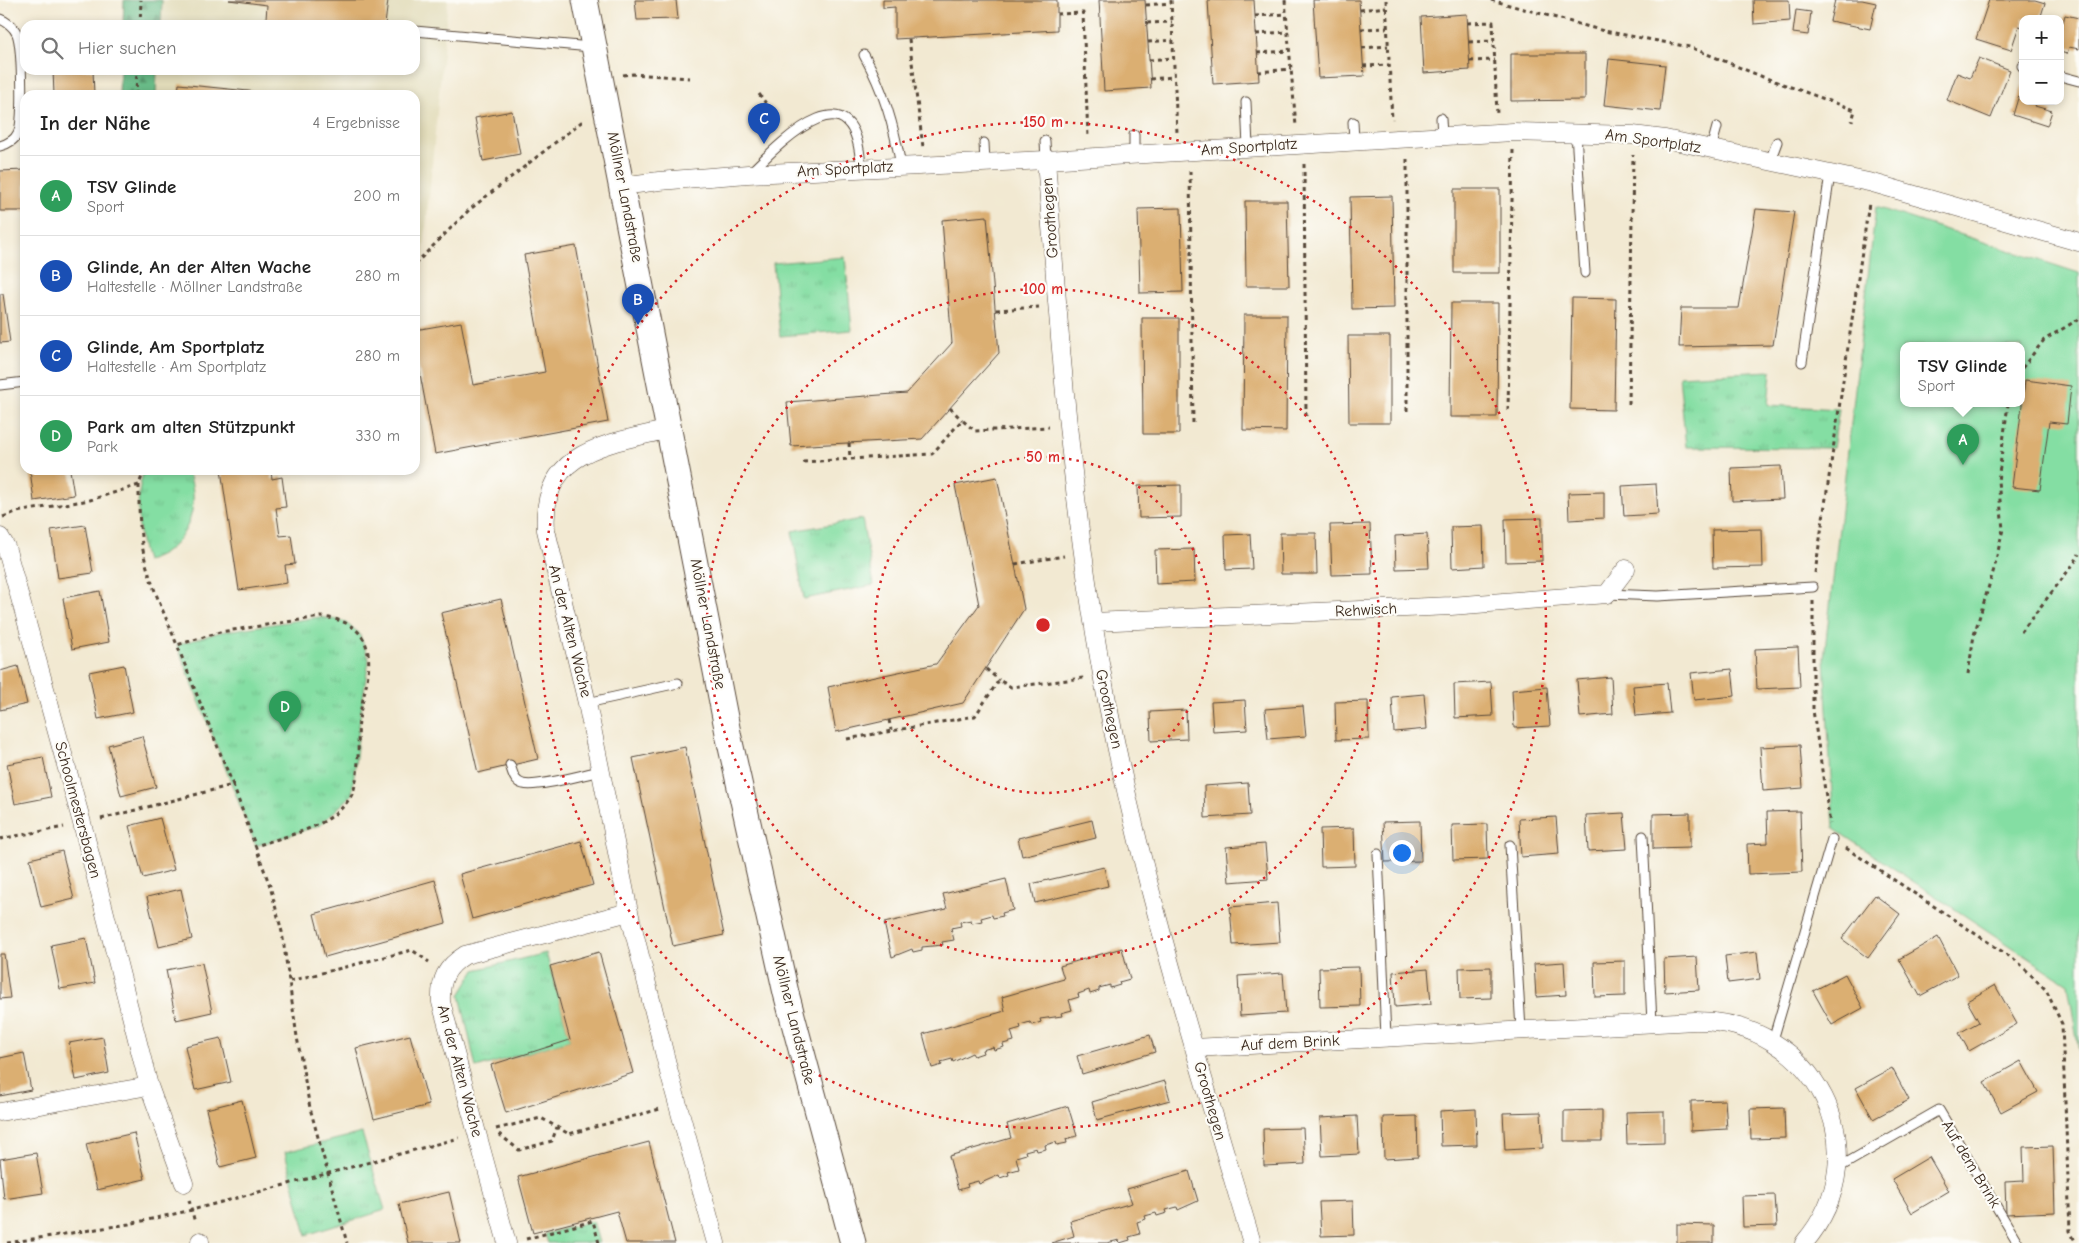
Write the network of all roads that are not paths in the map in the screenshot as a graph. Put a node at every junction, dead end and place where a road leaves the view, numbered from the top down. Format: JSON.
{"nodes":[{"id":1,"x":585,"y":0,"type":"edge"},
{"id":2,"x":0,"y":19,"type":"edge"},
{"id":3,"x":420,"y":31,"type":"edge"},
{"id":4,"x":594,"y":47,"type":"junction"},
{"id":5,"x":864,"y":55,"type":"dead end"},
{"id":6,"x":2064,"y":77,"type":"edge"},
{"id":7,"x":2079,"y":81,"type":"edge"},
{"id":8,"x":20,"y":90,"type":"edge"},
{"id":9,"x":1246,"y":102,"type":"dead end"},
{"id":10,"x":1441,"y":118,"type":"dead end"},
{"id":11,"x":1353,"y":122,"type":"dead end"},
{"id":12,"x":20,"y":127,"type":"edge"},
{"id":13,"x":1717,"y":127,"type":"dead end"},
{"id":14,"x":1576,"y":132,"type":"junction"},
{"id":15,"x":1134,"y":134,"type":"dead end"},
{"id":16,"x":1442,"y":136,"type":"junction"},
{"id":17,"x":1045,"y":140,"type":"dead end"},
{"id":18,"x":1354,"y":140,"type":"junction"},
{"id":19,"x":1777,"y":142,"type":"dead end"},
{"id":20,"x":984,"y":143,"type":"dead end"},
{"id":21,"x":0,"y":146,"type":"edge"},
{"id":22,"x":1248,"y":147,"type":"junction"},
{"id":23,"x":1711,"y":149,"type":"junction"},
{"id":24,"x":1134,"y":154,"type":"junction"},
{"id":25,"x":1046,"y":160,"type":"junction"},
{"id":26,"x":1770,"y":161,"type":"junction"},
{"id":27,"x":985,"y":162,"type":"junction"},
{"id":28,"x":901,"y":166,"type":"junction"},
{"id":29,"x":861,"y":168,"type":"junction"},
{"id":30,"x":748,"y":174,"type":"junction"},
{"id":31,"x":1830,"y":174,"type":"junction"},
{"id":32,"x":622,"y":186,"type":"junction"},
{"id":33,"x":2079,"y":242,"type":"edge"},
{"id":34,"x":1585,"y":273,"type":"dead end"},
{"id":35,"x":1802,"y":362,"type":"dead end"},
{"id":36,"x":20,"y":383,"type":"edge"},
{"id":37,"x":0,"y":385,"type":"edge"},
{"id":38,"x":670,"y":428,"type":"junction"},
{"id":39,"x":0,"y":537,"type":"edge"},
{"id":40,"x":1626,"y":568,"type":"dead end"},
{"id":41,"x":1813,"y":587,"type":"road end"},
{"id":42,"x":1607,"y":594,"type":"junction"},
{"id":43,"x":1093,"y":622,"type":"junction"},
{"id":44,"x":678,"y":683,"type":"dead end"},
{"id":45,"x":587,"y":703,"type":"junction"},
{"id":46,"x":510,"y":766,"type":"dead end"},
{"id":47,"x":601,"y":771,"type":"junction"},
{"id":48,"x":1643,"y":836,"type":"dead end"},
{"id":49,"x":1832,"y":838,"type":"road end"},
{"id":50,"x":1510,"y":844,"type":"dead end"},
{"id":51,"x":1378,"y":854,"type":"dead end"},
{"id":52,"x":629,"y":912,"type":"junction"},
{"id":53,"x":1652,"y":1023,"type":"junction"},
{"id":54,"x":1521,"y":1030,"type":"junction"},
{"id":55,"x":1386,"y":1037,"type":"junction"},
{"id":56,"x":1773,"y":1040,"type":"junction"},
{"id":57,"x":1194,"y":1048,"type":"junction"},
{"id":58,"x":149,"y":1086,"type":"junction"},
{"id":59,"x":0,"y":1112,"type":"edge"},
{"id":60,"x":1836,"y":1169,"type":"junction"},
{"id":61,"x":184,"y":1184,"type":"road end"},
{"id":62,"x":513,"y":1242,"type":"edge"},
{"id":63,"x":716,"y":1243,"type":"edge"},
{"id":64,"x":853,"y":1243,"type":"edge"},
{"id":65,"x":1252,"y":1243,"type":"edge"},
{"id":66,"x":1804,"y":1243,"type":"edge"},
{"id":67,"x":2018,"y":1243,"type":"edge"}],
"edges":[{"from":1,"to":4,"type":"main road","name":"Möllner Landstraße"},
{"from":2,"to":8,"type":"lane"},
{"from":3,"to":4,"type":"lane"},
{"from":4,"to":32,"type":"main road","name":"Möllner Landstraße"},
{"from":5,"to":28,"type":"lane"},
{"from":6,"to":7,"type":"lane"},
{"from":9,"to":22,"type":"lane"},
{"from":10,"to":16,"type":"lane"},
{"from":11,"to":18,"type":"lane"},
{"from":12,"to":21,"type":"lane"},
{"from":13,"to":23,"type":"lane"},
{"from":14,"to":16,"type":"street","name":"Am Sportplatz"},
{"from":14,"to":23,"type":"street","name":"Am Sportplatz"},
{"from":14,"to":34,"type":"lane"},
{"from":15,"to":24,"type":"lane"},
{"from":16,"to":18,"type":"street","name":"Am Sportplatz"},
{"from":17,"to":25,"type":"lane"},
{"from":18,"to":22,"type":"street","name":"Am Sportplatz"},
{"from":19,"to":26,"type":"lane"},
{"from":20,"to":27,"type":"lane"},
{"from":22,"to":24,"type":"street","name":"Am Sportplatz"},
{"from":23,"to":26,"type":"street","name":"Am Sportplatz"},
{"from":24,"to":25,"type":"street","name":"Am Sportplatz"},
{"from":25,"to":27,"type":"street","name":"Am Sportplatz"},
{"from":25,"to":43,"type":"street","name":"Groothegen"},
{"from":26,"to":31,"type":"street","name":"Am Sportplatz"},
{"from":27,"to":28,"type":"street","name":"Am Sportplatz"},
{"from":28,"to":29,"type":"street","name":"Am Sportplatz"},
{"from":29,"to":30,"type":"street","name":"Am Sportplatz"},
{"from":29,"to":30,"type":"lane"},
{"from":30,"to":32,"type":"street","name":"Am Sportplatz"},
{"from":31,"to":33,"type":"street","name":"Am Sportplatz"},
{"from":31,"to":35,"type":"lane"},
{"from":32,"to":38,"type":"main road","name":"Möllner Landstraße"},
{"from":36,"to":37,"type":"lane"},
{"from":38,"to":45,"type":"street","name":"An der Alten Wache"},
{"from":38,"to":64,"type":"main road","name":"Möllner Landstraße"},
{"from":39,"to":58,"type":"street","name":"Schoolmestersbagen"},
{"from":40,"to":42,"type":"street"},
{"from":41,"to":42,"type":"lane"},
{"from":42,"to":43,"type":"street","name":"Rehwisch"},
{"from":43,"to":57,"type":"street","name":"Groothegen"},
{"from":44,"to":45,"type":"lane"},
{"from":45,"to":47,"type":"street","name":"An der Alten Wache"},
{"from":46,"to":47,"type":"lane"},
{"from":47,"to":52,"type":"street","name":"An der Alten Wache"},
{"from":48,"to":53,"type":"lane"},
{"from":49,"to":56,"type":"lane"},
{"from":50,"to":54,"type":"lane"},
{"from":51,"to":55,"type":"lane"},
{"from":52,"to":62,"type":"street","name":"An der Alten Wache"},
{"from":52,"to":63,"type":"street","name":"An der Alten Wache"},
{"from":53,"to":54,"type":"street","name":"Auf dem Brink"},
{"from":53,"to":56,"type":"street","name":"Auf dem Brink"},
{"from":54,"to":55,"type":"street","name":"Auf dem Brink"},
{"from":55,"to":57,"type":"street","name":"Auf dem Brink"},
{"from":56,"to":60,"type":"street","name":"Auf dem Brink"},
{"from":57,"to":65,"type":"street","name":"Groothegen"},
{"from":58,"to":59,"type":"street"},
{"from":58,"to":61,"type":"street","name":"Schoolmestersbagen"},
{"from":60,"to":66,"type":"street","name":"Auf dem Brink"},
{"from":60,"to":67,"type":"lane","name":"Auf dem Brink"}]}
